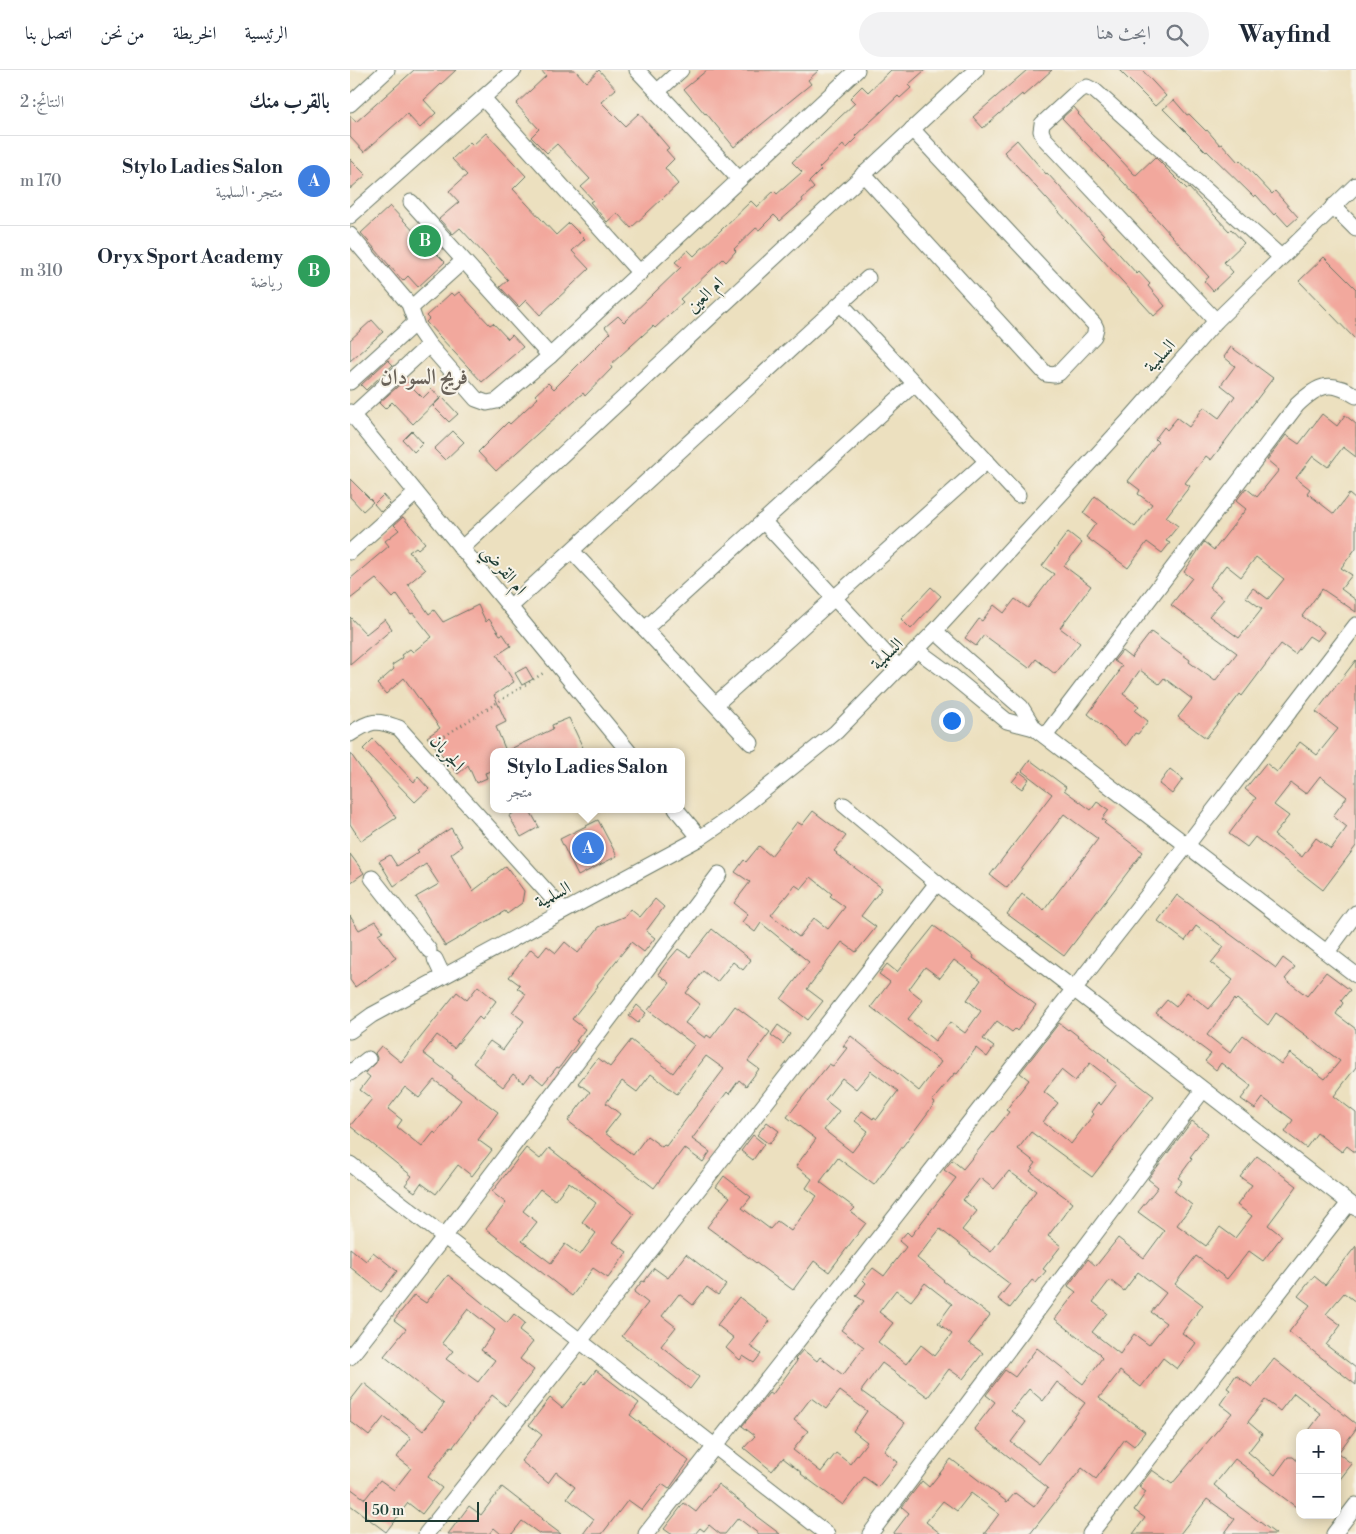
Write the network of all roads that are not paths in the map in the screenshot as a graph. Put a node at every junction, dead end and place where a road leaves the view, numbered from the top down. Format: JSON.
{"nodes":[{"id":1,"x":387,"y":70,"type":"edge"},
{"id":2,"x":514,"y":70,"type":"edge"},
{"id":3,"x":637,"y":70,"type":"edge"},
{"id":4,"x":681,"y":70,"type":"edge"},
{"id":5,"x":857,"y":70,"type":"edge"},
{"id":6,"x":976,"y":70,"type":"edge"},
{"id":7,"x":657,"y":92,"type":"junction"},
{"id":8,"x":483,"y":98,"type":"junction"},
{"id":9,"x":350,"y":104,"type":"edge"},
{"id":10,"x":912,"y":129,"type":"junction"},
{"id":11,"x":862,"y":174,"type":"junction"},
{"id":12,"x":739,"y":179,"type":"junction"},
{"id":13,"x":1356,"y":185,"type":"edge"},
{"id":14,"x":411,"y":202,"type":"dead end"},
{"id":15,"x":1333,"y":206,"type":"junction"},
{"id":16,"x":350,"y":216,"type":"edge"},
{"id":17,"x":1356,"y":229,"type":"edge"},
{"id":18,"x":350,"y":235,"type":"edge"},
{"id":19,"x":1281,"y":258,"type":"junction"},
{"id":20,"x":463,"y":261,"type":"junction"},
{"id":21,"x":640,"y":273,"type":"junction"},
{"id":22,"x":868,"y":278,"type":"dead end"},
{"id":23,"x":841,"y":304,"type":"junction"},
{"id":24,"x":412,"y":307,"type":"junction"},
{"id":25,"x":1216,"y":321,"type":"junction"},
{"id":26,"x":415,"y":323,"type":"junction"},
{"id":27,"x":429,"y":345,"type":"junction"},
{"id":28,"x":550,"y":356,"type":"junction"},
{"id":29,"x":350,"y":382,"type":"edge"},
{"id":30,"x":914,"y":384,"type":"junction"},
{"id":31,"x":1356,"y":396,"type":"edge"},
{"id":32,"x":351,"y":414,"type":"edge"},
{"id":33,"x":987,"y":461,"type":"junction"},
{"id":34,"x":416,"y":493,"type":"junction"},
{"id":35,"x":1018,"y":495,"type":"dead end"},
{"id":36,"x":763,"y":522,"type":"junction"},
{"id":37,"x":461,"y":548,"type":"junction"},
{"id":38,"x":572,"y":551,"type":"junction"},
{"id":39,"x":350,"y":552,"type":"edge"},
{"id":40,"x":834,"y":598,"type":"junction"},
{"id":41,"x":510,"y":607,"type":"junction"},
{"id":42,"x":1356,"y":625,"type":"edge"},
{"id":43,"x":645,"y":629,"type":"junction"},
{"id":44,"x":935,"y":631,"type":"junction"},
{"id":45,"x":917,"y":650,"type":"junction"},
{"id":46,"x":899,"y":668,"type":"junction"},
{"id":47,"x":716,"y":704,"type":"junction"},
{"id":48,"x":1040,"y":732,"type":"junction"},
{"id":49,"x":350,"y":734,"type":"edge"},
{"id":50,"x":751,"y":742,"type":"dead end"},
{"id":51,"x":626,"y":748,"type":"edge"},
{"id":52,"x":844,"y":805,"type":"dead end"},
{"id":53,"x":679,"y":813,"type":"edge"},
{"id":54,"x":700,"y":838,"type":"junction"},
{"id":55,"x":1187,"y":845,"type":"junction"},
{"id":56,"x":720,"y":874,"type":"dead end"},
{"id":57,"x":372,"y":878,"type":"dead end"},
{"id":58,"x":937,"y":882,"type":"junction"},
{"id":59,"x":564,"y":910,"type":"junction"},
{"id":60,"x":1356,"y":913,"type":"edge"},
{"id":61,"x":1327,"y":952,"type":"junction"},
{"id":62,"x":1356,"y":975,"type":"edge"},
{"id":63,"x":443,"y":976,"type":"junction"},
{"id":64,"x":1074,"y":989,"type":"junction"},
{"id":65,"x":350,"y":1031,"type":"edge"},
{"id":66,"x":368,"y":1059,"type":"dead end"},
{"id":67,"x":350,"y":1073,"type":"edge"},
{"id":68,"x":1202,"y":1090,"type":"junction"},
{"id":69,"x":350,"y":1164,"type":"edge"},
{"id":70,"x":1353,"y":1205,"type":"edge"},
{"id":71,"x":444,"y":1237,"type":"junction"},
{"id":72,"x":580,"y":1341,"type":"junction"},
{"id":73,"x":350,"y":1358,"type":"edge"},
{"id":74,"x":715,"y":1447,"type":"junction"},
{"id":75,"x":1356,"y":1505,"type":"edge"},
{"id":76,"x":426,"y":1534,"type":"edge"},
{"id":77,"x":646,"y":1534,"type":"edge"},
{"id":78,"x":827,"y":1534,"type":"edge"},
{"id":79,"x":870,"y":1534,"type":"edge"},
{"id":80,"x":1090,"y":1534,"type":"edge"},
{"id":81,"x":1334,"y":1534,"type":"edge"}],
"edges":[{"from":1,"to":9,"type":"street"},
{"from":2,"to":8,"type":"street"},
{"from":3,"to":7,"type":"street"},
{"from":4,"to":7,"type":"street"},
{"from":5,"to":12,"type":"street"},
{"from":6,"to":10,"type":"street","name":"ام العين"},
{"from":7,"to":12,"type":"street"},
{"from":8,"to":16,"type":"street"},
{"from":8,"to":21,"type":"street"},
{"from":10,"to":11,"type":"street","name":"ام العين"},
{"from":10,"to":11,"type":"street"},
{"from":11,"to":37,"type":"street","name":"ام العين"},
{"from":12,"to":21,"type":"street"},
{"from":13,"to":15,"type":"street","name":"السلمية"},
{"from":14,"to":20,"type":"street"},
{"from":15,"to":17,"type":"street"},
{"from":15,"to":19,"type":"street","name":"السلمية"},
{"from":18,"to":24,"type":"street"},
{"from":19,"to":25,"type":"street","name":"السلمية"},
{"from":19,"to":25,"type":"street"},
{"from":20,"to":24,"type":"street"},
{"from":20,"to":28,"type":"street"},
{"from":21,"to":28,"type":"street"},
{"from":22,"to":23,"type":"street"},
{"from":23,"to":30,"type":"street"},
{"from":23,"to":38,"type":"street"},
{"from":24,"to":26,"type":"street"},
{"from":25,"to":44,"type":"street","name":"السلمية"},
{"from":26,"to":27,"type":"street"},
{"from":26,"to":29,"type":"street"},
{"from":27,"to":28,"type":"street"},
{"from":27,"to":32,"type":"street"},
{"from":30,"to":33,"type":"street"},
{"from":30,"to":36,"type":"street"},
{"from":31,"to":48,"type":"street"},
{"from":32,"to":34,"type":"street","name":"ام القرضي"},
{"from":33,"to":35,"type":"street"},
{"from":33,"to":40,"type":"street"},
{"from":34,"to":37,"type":"street","name":"ام القرضي"},
{"from":34,"to":39,"type":"street"},
{"from":36,"to":40,"type":"street"},
{"from":36,"to":43,"type":"street"},
{"from":37,"to":41,"type":"street","name":"ام القرضي"},
{"from":38,"to":41,"type":"street"},
{"from":38,"to":43,"type":"street"},
{"from":40,"to":46,"type":"street"},
{"from":40,"to":47,"type":"street"},
{"from":41,"to":51,"type":"street","name":"ام القرضي"},
{"from":42,"to":55,"type":"street"},
{"from":43,"to":47,"type":"street"},
{"from":44,"to":45,"type":"street","name":"السلمية"},
{"from":44,"to":48,"type":"street"},
{"from":45,"to":46,"type":"street","name":"السلمية"},
{"from":45,"to":48,"type":"street"},
{"from":46,"to":54,"type":"street","name":"السلمية"},
{"from":47,"to":50,"type":"street"},
{"from":48,"to":55,"type":"street"},
{"from":49,"to":59,"type":"street","name":"الجريان"},
{"from":52,"to":58,"type":"street"},
{"from":53,"to":54,"type":"street"},
{"from":54,"to":59,"type":"street","name":"السلمية"},
{"from":55,"to":61,"type":"street"},
{"from":55,"to":64,"type":"street"},
{"from":56,"to":71,"type":"street"},
{"from":57,"to":63,"type":"street"},
{"from":58,"to":64,"type":"street"},
{"from":58,"to":72,"type":"street"},
{"from":59,"to":63,"type":"street","name":"السلمية"},
{"from":60,"to":61,"type":"street"},
{"from":61,"to":62,"type":"street"},
{"from":63,"to":65,"type":"street","name":"السلمية"},
{"from":64,"to":68,"type":"street"},
{"from":64,"to":74,"type":"street"},
{"from":66,"to":67,"type":"street"},
{"from":68,"to":70,"type":"street"},
{"from":68,"to":79,"type":"street"},
{"from":69,"to":71,"type":"street"},
{"from":70,"to":80,"type":"street"},
{"from":71,"to":72,"type":"street"},
{"from":71,"to":73,"type":"street"},
{"from":72,"to":74,"type":"street"},
{"from":72,"to":76,"type":"street"},
{"from":74,"to":77,"type":"street"},
{"from":74,"to":78,"type":"street"},
{"from":75,"to":81,"type":"street"}]}
